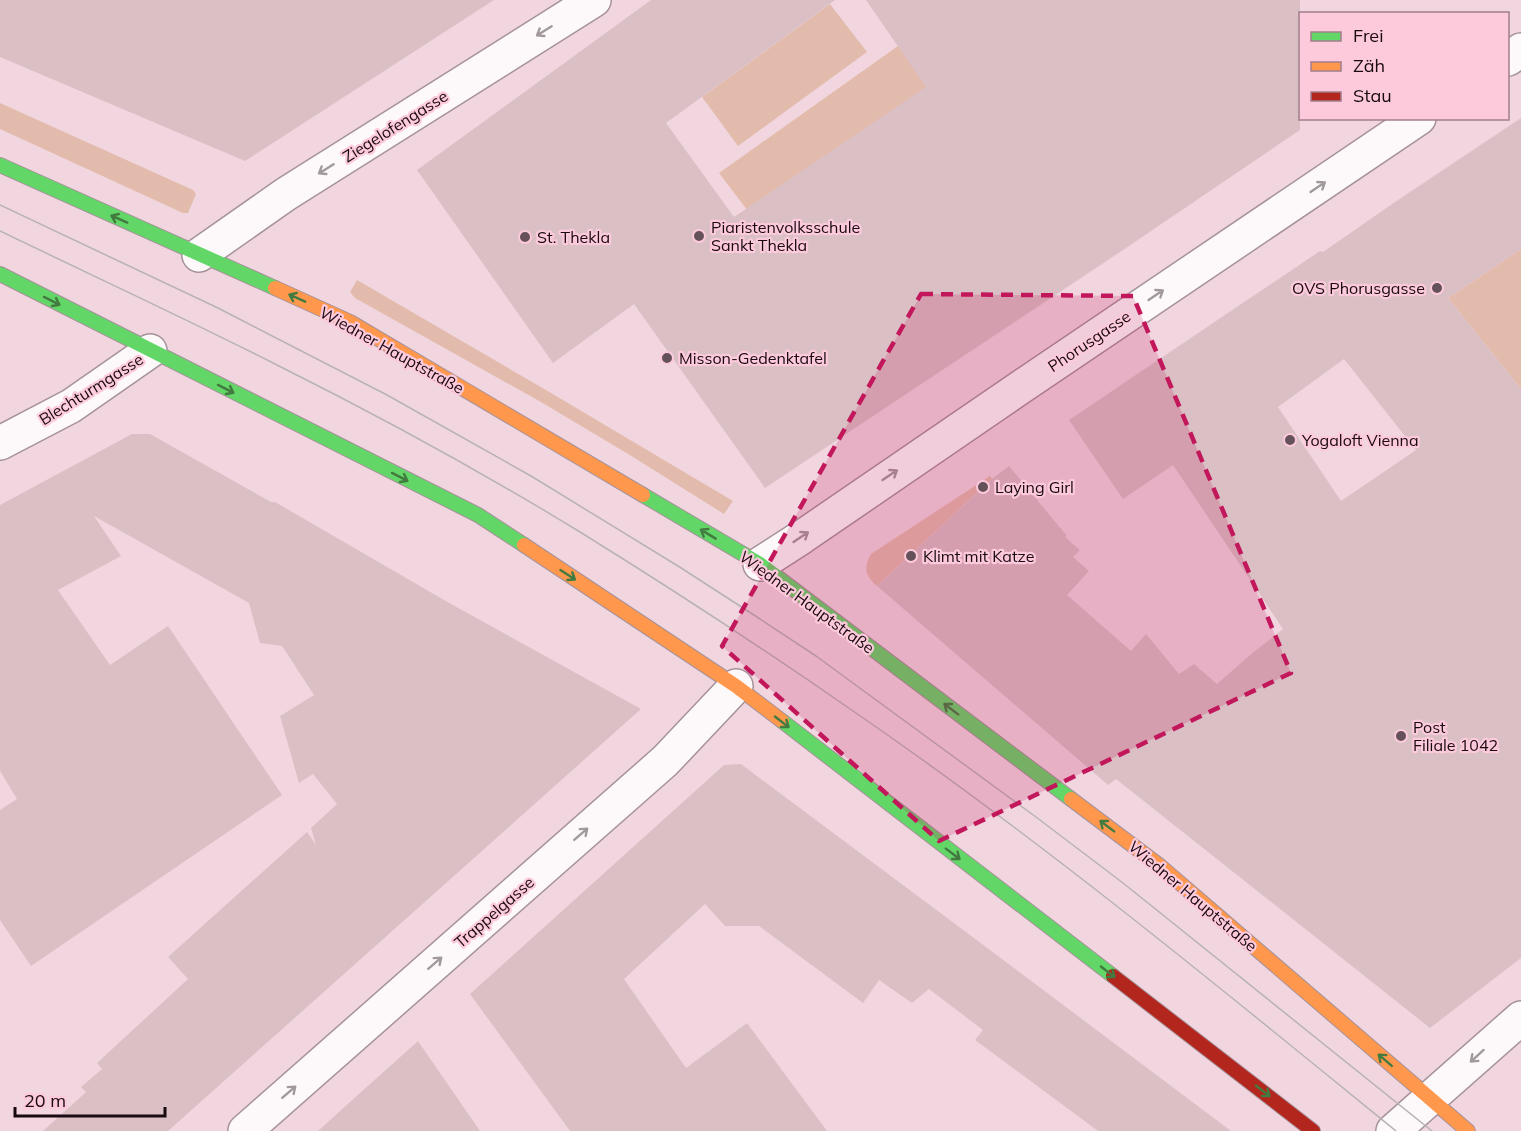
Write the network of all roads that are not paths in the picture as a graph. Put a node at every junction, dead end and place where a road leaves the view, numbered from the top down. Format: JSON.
{"nodes":[{"id":1,"x":594,"y":0,"type":"edge"},
{"id":2,"x":1416,"y":120,"type":"edge"},
{"id":3,"x":0,"y":165,"type":"edge"},
{"id":4,"x":199,"y":255,"type":"junction"},
{"id":5,"x":0,"y":274,"type":"edge"},
{"id":6,"x":150,"y":351,"type":"junction"},
{"id":7,"x":0,"y":443,"type":"edge"},
{"id":8,"x":760,"y":564,"type":"junction"},
{"id":9,"x":736,"y":686,"type":"junction"},
{"id":10,"x":1521,"y":1018,"type":"edge"},
{"id":11,"x":1429,"y":1098,"type":"junction"},
{"id":12,"x":245,"y":1131,"type":"edge"},
{"id":13,"x":1312,"y":1131,"type":"edge"},
{"id":14,"x":1393,"y":1131,"type":"edge"},
{"id":15,"x":1468,"y":1131,"type":"edge"}],
"edges":[{"from":1,"to":4,"type":"street","name":"Ziegelofengasse","one_way":true},
{"from":8,"to":2,"type":"street","name":"Phorusgasse","one_way":true},
{"from":4,"to":3,"type":"main road","name":"Wiedner Hauptstraße","one_way":true},
{"from":8,"to":4,"type":"main road","name":"Wiedner Hauptstraße","one_way":true},
{"from":5,"to":6,"type":"main road","one_way":true},
{"from":6,"to":7,"type":"street","name":"Blechturmgasse"},
{"from":6,"to":9,"type":"main road","one_way":true},
{"from":11,"to":8,"type":"main road","name":"Wiedner Hauptstraße","one_way":true},
{"from":12,"to":9,"type":"street","name":"Trappelgasse","one_way":true},
{"from":9,"to":13,"type":"main road","one_way":true},
{"from":10,"to":11,"type":"street","one_way":true},
{"from":11,"to":14,"type":"street"},
{"from":11,"to":15,"type":"main road","name":"Wiedner Hauptstraße"}]}
